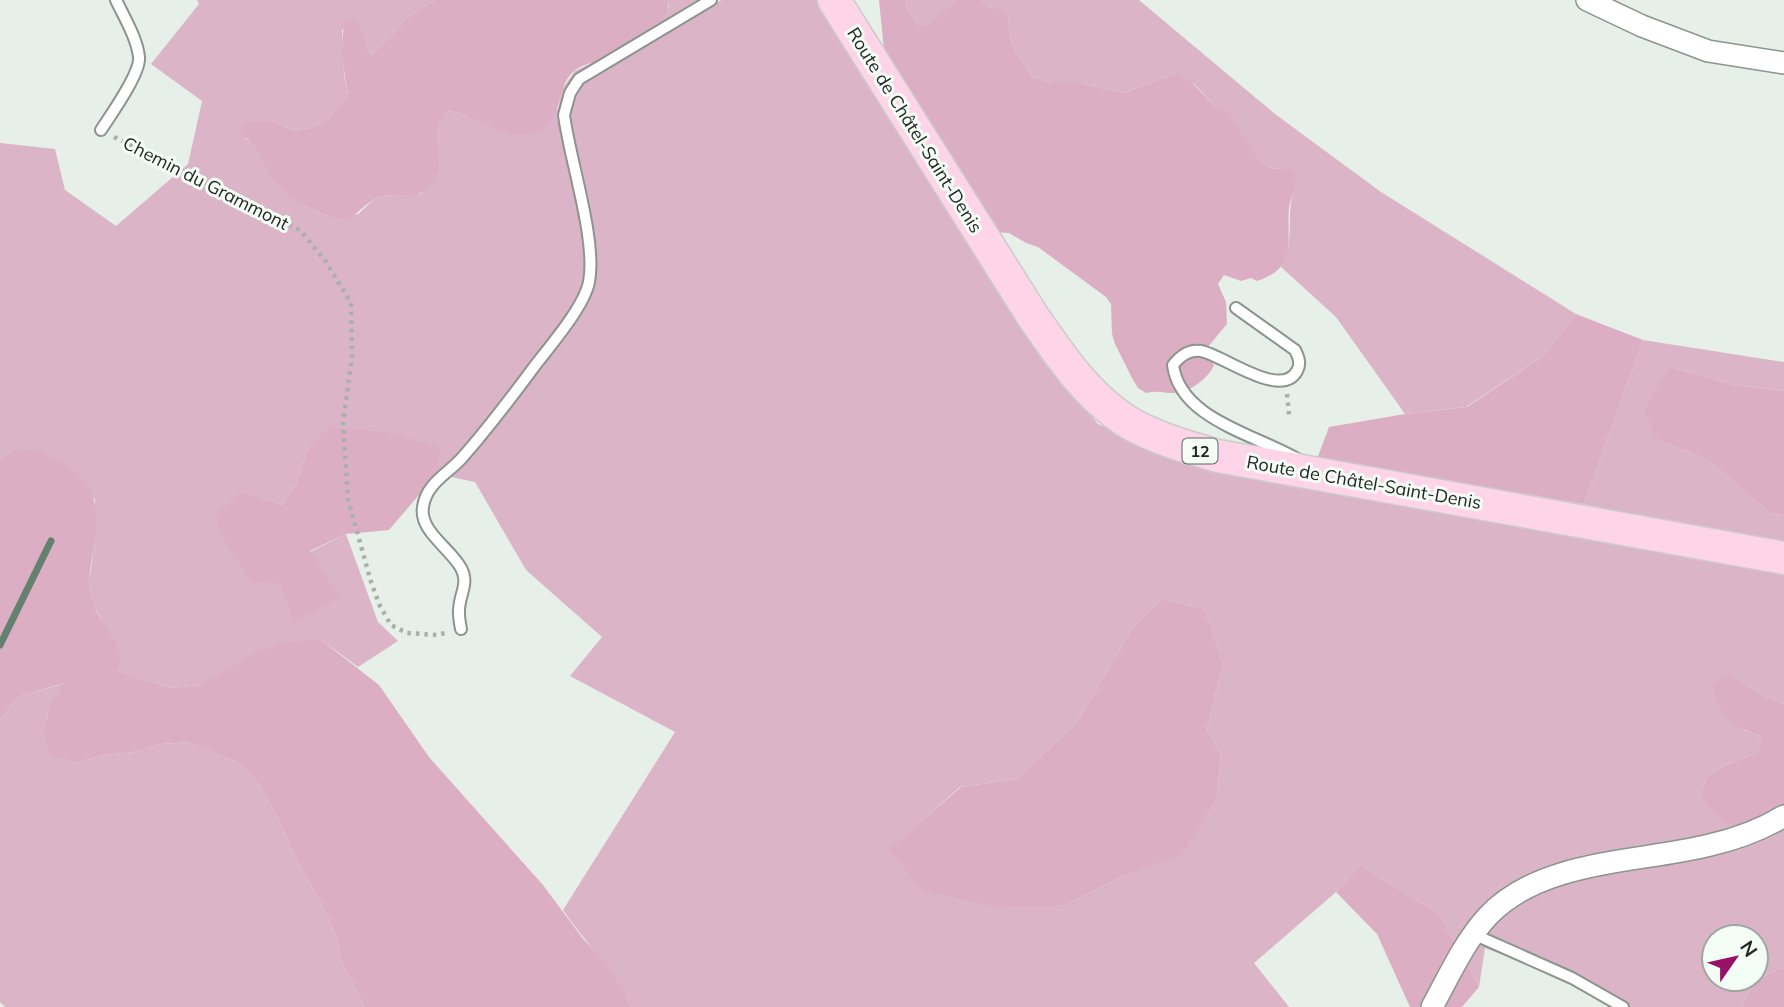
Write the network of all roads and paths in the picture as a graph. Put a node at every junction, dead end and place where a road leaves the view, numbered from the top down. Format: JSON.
{"nodes":[{"id":1,"x":116,"y":0,"type":"edge"},
{"id":2,"x":711,"y":0,"type":"edge"},
{"id":3,"x":834,"y":0,"type":"edge"},
{"id":4,"x":1587,"y":0,"type":"edge"},
{"id":5,"x":1784,"y":63,"type":"edge"},
{"id":6,"x":101,"y":131,"type":"joint"},
{"id":7,"x":1236,"y":308,"type":"dead end"},
{"id":8,"x":1318,"y":474,"type":"junction"},
{"id":9,"x":1784,"y":558,"type":"edge"},
{"id":10,"x":461,"y":629,"type":"joint"},
{"id":11,"x":1784,"y":816,"type":"edge"},
{"id":12,"x":1473,"y":933,"type":"junction"},
{"id":13,"x":1432,"y":1007,"type":"edge"},
{"id":14,"x":1623,"y":1007,"type":"edge"}],
"edges":[{"from":1,"to":6,"type":"lane","name":"Chemin du Grammont"},
{"from":2,"to":10,"type":"lane"},
{"from":3,"to":8,"type":"main road","name":"Route de Châtel-Saint-Denis","number":"12"},
{"from":4,"to":5,"type":"street"},
{"from":6,"to":10,"type":"path","name":"Chemin du Grammont"},
{"from":7,"to":8,"type":"lane"},
{"from":8,"to":9,"type":"main road","name":"Route de Châtel-Saint-Denis","number":"12"},
{"from":11,"to":12,"type":"street"},
{"from":12,"to":13,"type":"street"},
{"from":12,"to":14,"type":"lane"}]}
